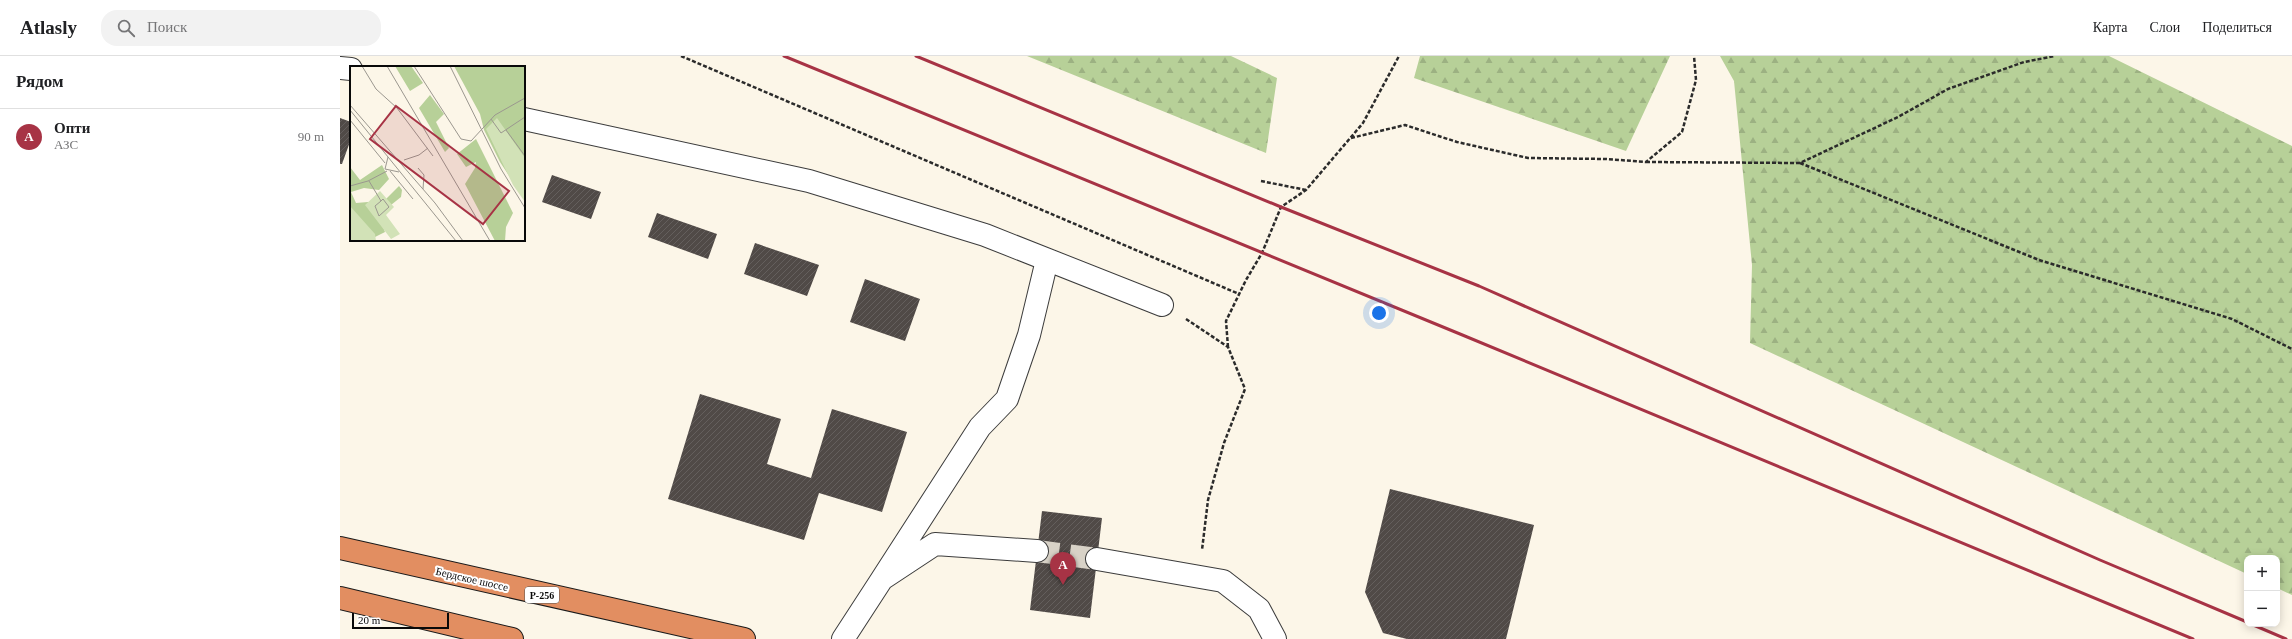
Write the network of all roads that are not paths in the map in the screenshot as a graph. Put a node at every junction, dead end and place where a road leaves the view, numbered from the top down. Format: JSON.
{"nodes":[{"id":1,"x":340,"y":68,"type":"edge"},
{"id":2,"x":350,"y":69,"type":"edge"},
{"id":3,"x":525,"y":119,"type":"edge"},
{"id":4,"x":1047,"y":260,"type":"junction"},
{"id":5,"x":1162,"y":305,"type":"road end"},
{"id":6,"x":340,"y":548,"type":"edge"},
{"id":7,"x":1037,"y":551,"type":"tunnel mouth"},
{"id":8,"x":1097,"y":559,"type":"tunnel mouth"},
{"id":9,"x":882,"y":578,"type":"junction"},
{"id":10,"x":340,"y":598,"type":"edge"},
{"id":11,"x":512,"y":639,"type":"edge"},
{"id":12,"x":744,"y":639,"type":"edge"},
{"id":13,"x":843,"y":639,"type":"edge"},
{"id":14,"x":1275,"y":639,"type":"edge"}],
"edges":[{"from":1,"to":2,"type":"street"},
{"from":3,"to":4,"type":"street"},
{"from":4,"to":5,"type":"street"},
{"from":4,"to":9,"type":"street"},
{"from":6,"to":12,"type":"highway","name":"Бердское шоссе","number":"Р-256"},
{"from":7,"to":9,"type":"street"},
{"from":8,"to":14,"type":"street"},
{"from":9,"to":13,"type":"street"},
{"from":10,"to":11,"type":"highway"}]}
